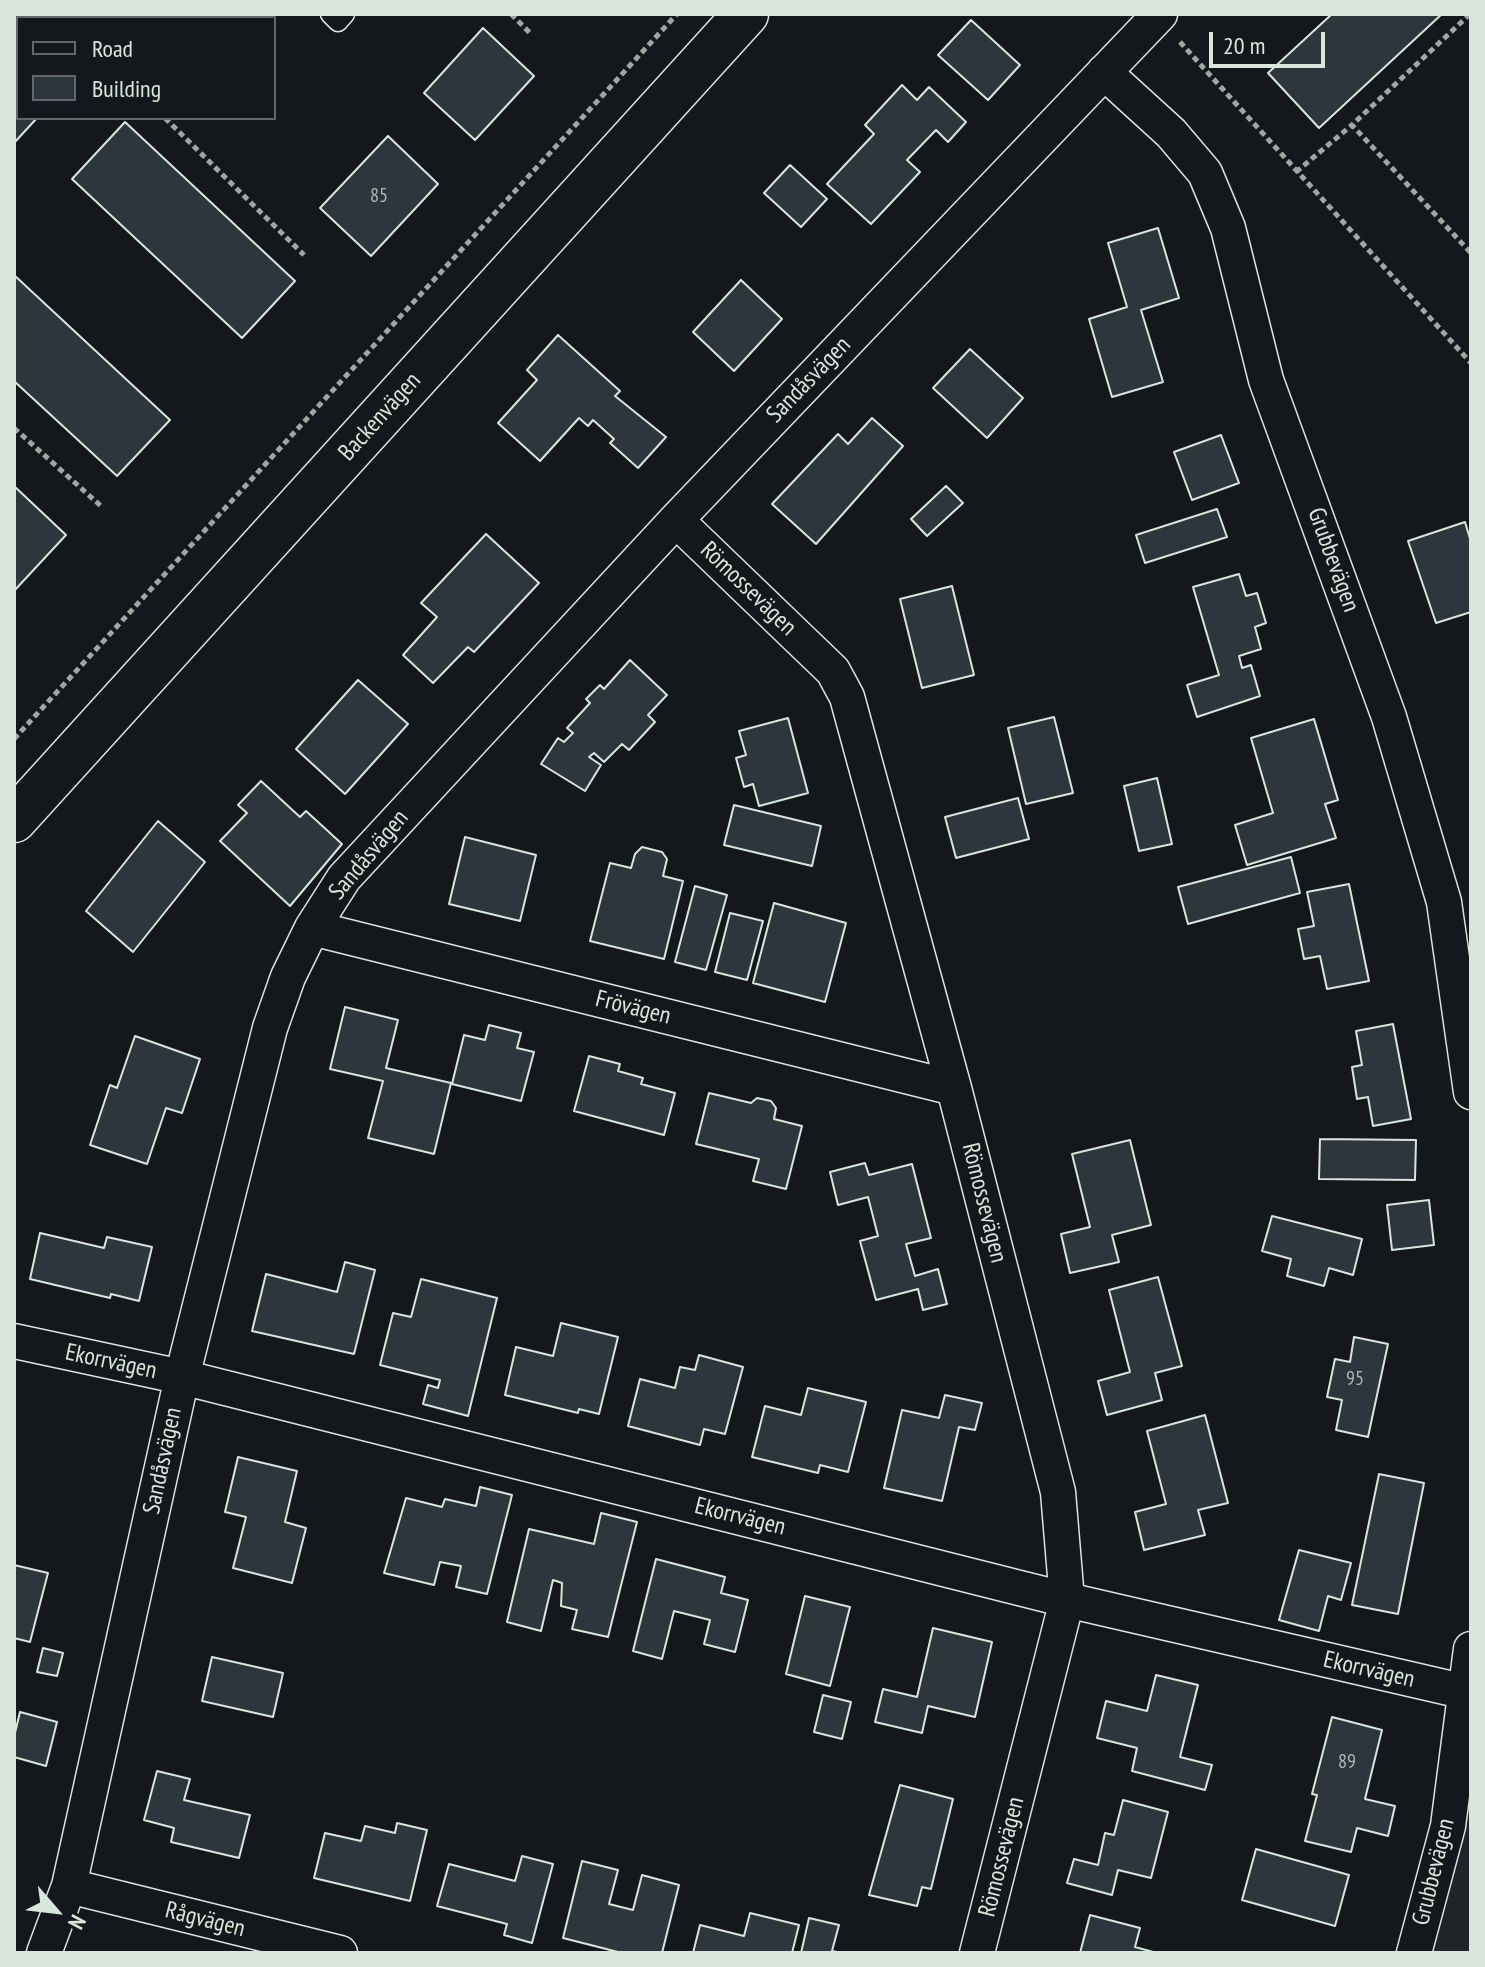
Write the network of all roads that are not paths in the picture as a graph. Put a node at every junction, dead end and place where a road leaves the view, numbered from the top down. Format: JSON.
{"nodes":[{"id":1,"x":330,"y":14,"type":"edge"},
{"id":2,"x":345,"y":14,"type":"edge"},
{"id":3,"x":746,"y":14,"type":"edge"},
{"id":4,"x":1159,"y":15,"type":"edge"},
{"id":5,"x":1104,"y":72,"type":"junction"},
{"id":6,"x":676,"y":520,"type":"junction"},
{"id":7,"x":14,"y":820,"type":"edge"},
{"id":8,"x":312,"y":928,"type":"junction"},
{"id":9,"x":954,"y":1088,"type":"junction"},
{"id":10,"x":1471,"y":1092,"type":"edge"},
{"id":11,"x":14,"y":1341,"type":"edge"},
{"id":12,"x":182,"y":1377,"type":"junction"},
{"id":13,"x":1067,"y":1600,"type":"junction"},
{"id":14,"x":1471,"y":1649,"type":"edge"},
{"id":15,"x":1466,"y":1692,"type":"junction"},
{"id":16,"x":69,"y":1886,"type":"junction"},
{"id":17,"x":44,"y":1953,"type":"edge"},
{"id":18,"x":340,"y":1953,"type":"edge"},
{"id":19,"x":977,"y":1953,"type":"edge"},
{"id":20,"x":1414,"y":1953,"type":"edge"}],
"edges":[{"from":1,"to":2,"type":"lane"},
{"from":3,"to":7,"type":"street","name":"Backenvägen"},
{"from":4,"to":5,"type":"street","name":"Sandåsvägen"},
{"from":5,"to":6,"type":"street","name":"Sandåsvägen"},
{"from":5,"to":10,"type":"street","name":"Grubbevägen"},
{"from":6,"to":8,"type":"street","name":"Sandåsvägen"},
{"from":6,"to":9,"type":"street","name":"Römossevägen"},
{"from":8,"to":9,"type":"street","name":"Frövägen"},
{"from":8,"to":12,"type":"street","name":"Sandåsvägen"},
{"from":9,"to":13,"type":"street","name":"Römossevägen"},
{"from":11,"to":12,"type":"street","name":"Ekorrvägen"},
{"from":12,"to":13,"type":"street","name":"Ekorrvägen"},
{"from":12,"to":16,"type":"street","name":"Sandåsvägen"},
{"from":13,"to":15,"type":"street","name":"Ekorrvägen"},
{"from":13,"to":19,"type":"street","name":"Römossevägen"},
{"from":14,"to":15,"type":"street","name":"Grubbevägen"},
{"from":15,"to":20,"type":"street","name":"Grubbevägen"},
{"from":16,"to":17,"type":"street","name":"Sandåsvägen"},
{"from":16,"to":18,"type":"street","name":"Rågvägen"}]}
